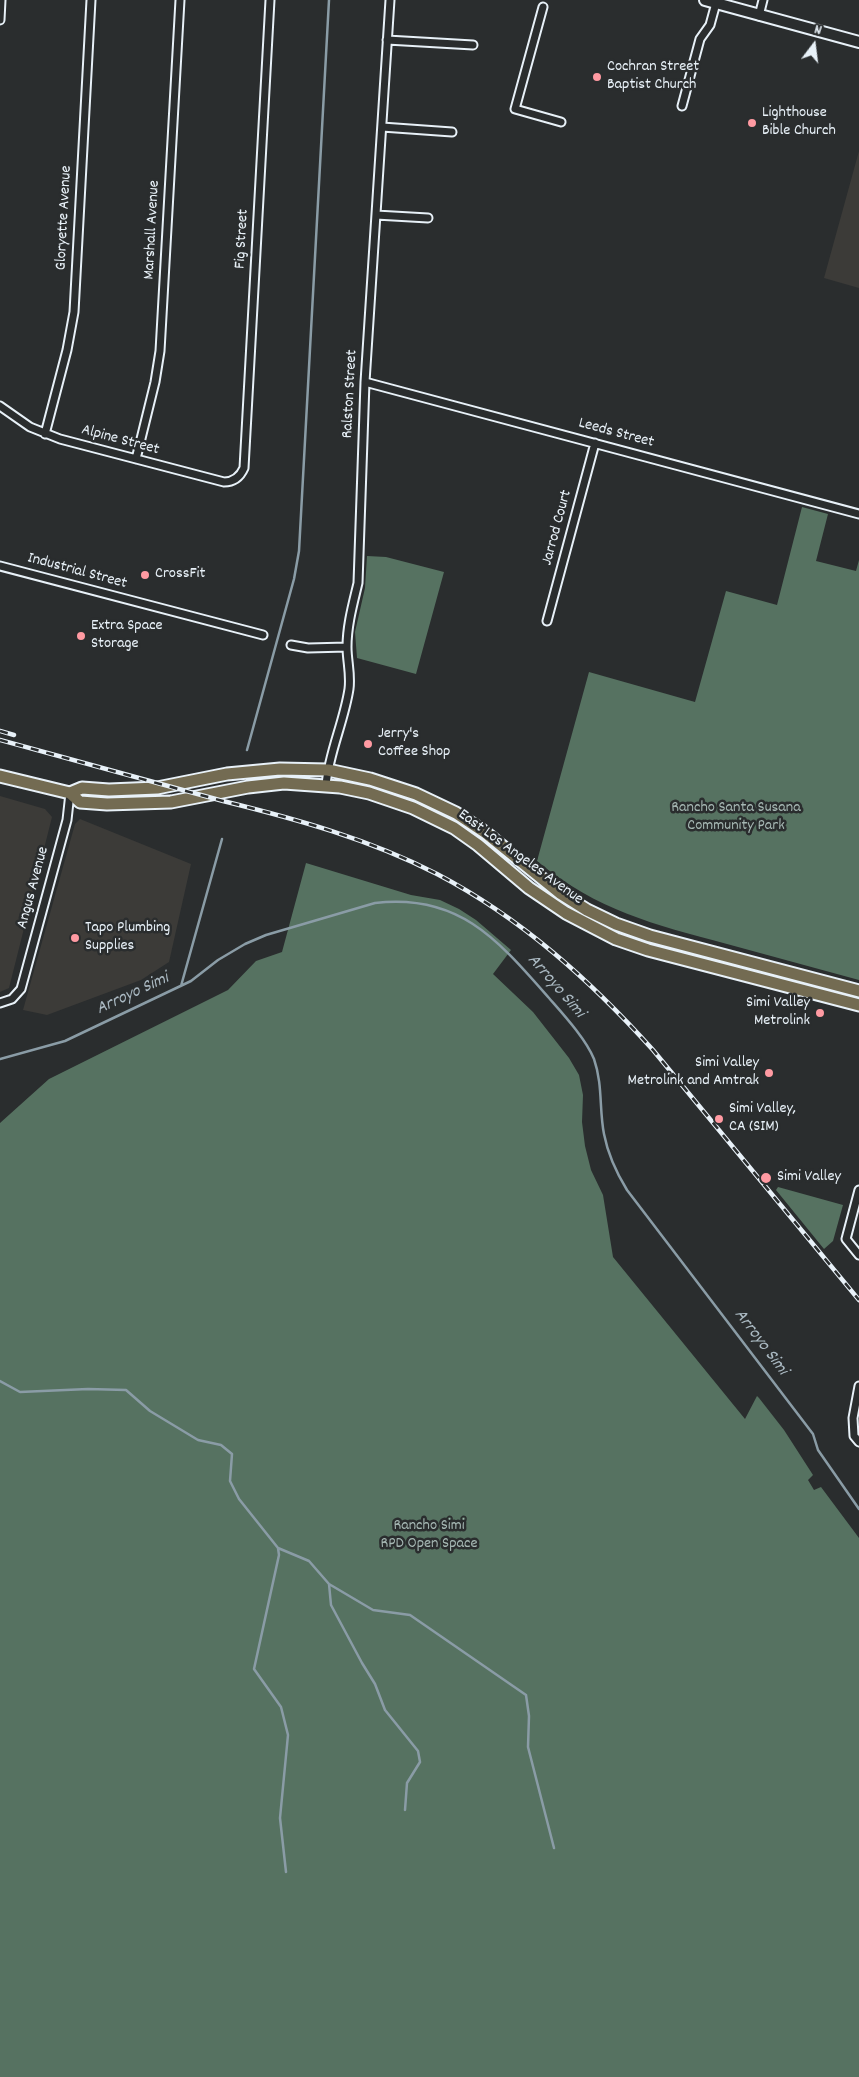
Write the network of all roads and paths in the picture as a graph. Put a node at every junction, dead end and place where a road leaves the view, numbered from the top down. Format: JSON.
{"nodes":[{"id":1,"x":1,"y":0,"type":"edge"},
{"id":2,"x":90,"y":0,"type":"edge"},
{"id":3,"x":180,"y":0,"type":"edge"},
{"id":4,"x":270,"y":0,"type":"edge"},
{"id":5,"x":390,"y":0,"type":"edge"},
{"id":6,"x":705,"y":0,"type":"edge"},
{"id":7,"x":763,"y":0,"type":"edge"},
{"id":8,"x":716,"y":3,"type":"junction"},
{"id":9,"x":543,"y":7,"type":"dead end"},
{"id":10,"x":759,"y":16,"type":"junction"},
{"id":11,"x":0,"y":20,"type":"edge"},
{"id":12,"x":387,"y":40,"type":"junction"},
{"id":13,"x":859,"y":42,"type":"edge"},
{"id":14,"x":473,"y":44,"type":"dead end"},
{"id":15,"x":682,"y":106,"type":"dead end"},
{"id":16,"x":561,"y":122,"type":"dead end"},
{"id":17,"x":382,"y":127,"type":"junction"},
{"id":18,"x":452,"y":132,"type":"dead end"},
{"id":19,"x":376,"y":215,"type":"junction"},
{"id":20,"x":428,"y":218,"type":"dead end"},
{"id":21,"x":365,"y":382,"type":"junction"},
{"id":22,"x":0,"y":406,"type":"edge"},
{"id":23,"x":45,"y":434,"type":"junction"},
{"id":24,"x":595,"y":443,"type":"junction"},
{"id":25,"x":136,"y":459,"type":"junction"},
{"id":26,"x":238,"y":477,"type":"joint"},
{"id":27,"x":859,"y":514,"type":"edge"},
{"id":28,"x":0,"y":566,"type":"edge"},
{"id":29,"x":548,"y":621,"type":"dead end"},
{"id":30,"x":263,"y":636,"type":"dead end"},
{"id":31,"x":291,"y":645,"type":"dead end"},
{"id":32,"x":347,"y":647,"type":"junction"},
{"id":33,"x":328,"y":770,"type":"junction"},
{"id":34,"x":0,"y":776,"type":"edge"},
{"id":35,"x":326,"y":785,"type":"junction"},
{"id":36,"x":70,"y":793,"type":"junction"},
{"id":37,"x":859,"y":991,"type":"edge"},
{"id":38,"x":0,"y":1003,"type":"edge"},
{"id":39,"x":859,"y":1005,"type":"edge"},
{"id":40,"x":859,"y":1190,"type":"edge"},
{"id":41,"x":859,"y":1255,"type":"edge"},
{"id":42,"x":859,"y":1386,"type":"edge"},
{"id":43,"x":859,"y":1441,"type":"edge"}],
"edges":[{"from":1,"to":11,"type":"street"},
{"from":2,"to":23,"type":"street","name":"Gloryette Avenue"},
{"from":3,"to":25,"type":"street","name":"Marshall Avenue"},
{"from":4,"to":26,"type":"street","name":"Fig Street"},
{"from":5,"to":12,"type":"street","name":"Ralston Street"},
{"from":6,"to":8,"type":"main road"},
{"from":7,"to":10,"type":"street"},
{"from":8,"to":10,"type":"main road"},
{"from":8,"to":15,"type":"street"},
{"from":9,"to":16,"type":"street"},
{"from":10,"to":13,"type":"main road"},
{"from":12,"to":14,"type":"street"},
{"from":12,"to":17,"type":"street","name":"Ralston Street"},
{"from":17,"to":18,"type":"street"},
{"from":17,"to":19,"type":"street","name":"Ralston Street"},
{"from":19,"to":20,"type":"street"},
{"from":19,"to":21,"type":"street","name":"Ralston Street"},
{"from":21,"to":24,"type":"street","name":"Leeds Street"},
{"from":21,"to":32,"type":"street","name":"Ralston Street"},
{"from":22,"to":23,"type":"street","name":"Alpine Street"},
{"from":23,"to":25,"type":"street","name":"Alpine Street"},
{"from":24,"to":27,"type":"street","name":"Leeds Street"},
{"from":24,"to":29,"type":"street","name":"Jarrod Court"},
{"from":25,"to":26,"type":"street","name":"Alpine Street"},
{"from":28,"to":30,"type":"street","name":"Industrial Street"},
{"from":31,"to":32,"type":"street"},
{"from":32,"to":33,"type":"street","name":"Ralston Street"},
{"from":33,"to":35,"type":"street","name":"Ralston Street"},
{"from":33,"to":36,"type":"main road","name":"East Los Angeles Avenue"},
{"from":33,"to":37,"type":"main road","name":"East Los Angeles Avenue"},
{"from":34,"to":36,"type":"main road","name":"East Los Angeles Avenue"},
{"from":35,"to":36,"type":"main road","name":"East Los Angeles Avenue"},
{"from":35,"to":39,"type":"main road","name":"East Los Angeles Avenue"},
{"from":36,"to":38,"type":"street","name":"Angus Avenue"},
{"from":40,"to":41,"type":"street"},
{"from":42,"to":43,"type":"street"}]}
